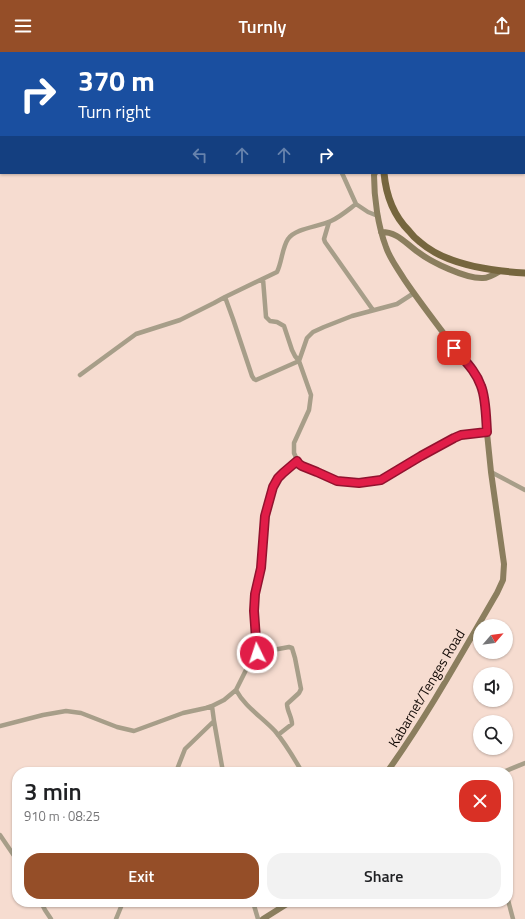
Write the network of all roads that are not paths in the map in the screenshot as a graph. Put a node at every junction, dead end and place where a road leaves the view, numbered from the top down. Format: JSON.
{"nodes":[{"id":1,"x":342,"y":174,"type":"edge"},
{"id":2,"x":374,"y":174,"type":"edge"},
{"id":3,"x":384,"y":174,"type":"edge"},
{"id":4,"x":356,"y":204,"type":"junction"},
{"id":5,"x":378,"y":216,"type":"junction"},
{"id":6,"x":329,"y":222,"type":"junction"},
{"id":7,"x":381,"y":232,"type":"junction"},
{"id":8,"x":500,"y":271,"type":"junction"},
{"id":9,"x":525,"y":273,"type":"edge"},
{"id":10,"x":263,"y":279,"type":"junction"},
{"id":11,"x":414,"y":293,"type":"junction"},
{"id":12,"x":225,"y":297,"type":"junction"},
{"id":13,"x":373,"y":310,"type":"junction"},
{"id":14,"x":300,"y":361,"type":"junction"},
{"id":15,"x":80,"y":375,"type":"dead end"},
{"id":16,"x":487,"y":432,"type":"junction"},
{"id":17,"x":297,"y":461,"type":"junction"},
{"id":18,"x":491,"y":472,"type":"junction"},
{"id":19,"x":525,"y":490,"type":"edge"},
{"id":20,"x":257,"y":653,"type":"junction"},
{"id":21,"x":236,"y":690,"type":"junction"},
{"id":22,"x":212,"y":706,"type":"junction"},
{"id":23,"x":214,"y":721,"type":"junction"},
{"id":24,"x":0,"y":726,"type":"edge"},
{"id":25,"x":278,"y":735,"type":"junction"},
{"id":26,"x":525,"y":763,"type":"edge"},
{"id":27,"x":178,"y":767,"type":"edge"},
{"id":28,"x":222,"y":767,"type":"edge"},
{"id":29,"x":299,"y":767,"type":"edge"},
{"id":30,"x":390,"y":767,"type":"edge"},
{"id":31,"x":513,"y":768,"type":"edge"},
{"id":32,"x":0,"y":835,"type":"edge"},
{"id":33,"x":12,"y":853,"type":"edge"},
{"id":34,"x":44,"y":907,"type":"edge"},
{"id":35,"x":121,"y":907,"type":"edge"},
{"id":36,"x":254,"y":907,"type":"edge"},
{"id":37,"x":282,"y":907,"type":"edge"},
{"id":38,"x":510,"y":907,"type":"edge"},
{"id":39,"x":51,"y":919,"type":"edge"},
{"id":40,"x":116,"y":919,"type":"edge"},
{"id":41,"x":258,"y":919,"type":"edge"},
{"id":42,"x":263,"y":919,"type":"edge"},
{"id":43,"x":513,"y":919,"type":"edge"}],
"edges":[{"from":1,"to":4,"type":"street"},
{"from":2,"to":5,"type":"street","name":"Kabarnet/Tenges Road"},
{"from":3,"to":8,"type":"main road"},
{"from":4,"to":5,"type":"street"},
{"from":4,"to":6,"type":"street"},
{"from":5,"to":7,"type":"street","name":"Kabarnet/Tenges Road"},
{"from":6,"to":10,"type":"street"},
{"from":6,"to":13,"type":"street"},
{"from":7,"to":8,"type":"street"},
{"from":7,"to":11,"type":"street","name":"Kabarnet/Tenges Road"},
{"from":8,"to":9,"type":"main road"},
{"from":10,"to":12,"type":"street"},
{"from":10,"to":14,"type":"street"},
{"from":11,"to":13,"type":"street"},
{"from":11,"to":16,"type":"street","name":"Kabarnet/Tenges Road"},
{"from":12,"to":14,"type":"street"},
{"from":12,"to":15,"type":"street"},
{"from":13,"to":14,"type":"street"},
{"from":14,"to":17,"type":"street"},
{"from":16,"to":17,"type":"street"},
{"from":16,"to":18,"type":"street","name":"Kabarnet/Tenges Road"},
{"from":17,"to":20,"type":"street"},
{"from":18,"to":19,"type":"street"},
{"from":18,"to":30,"type":"street","name":"Kabarnet/Tenges Road"},
{"from":20,"to":21,"type":"street"},
{"from":20,"to":25,"type":"street"},
{"from":21,"to":22,"type":"street"},
{"from":21,"to":25,"type":"street"},
{"from":22,"to":23,"type":"street"},
{"from":22,"to":24,"type":"street"},
{"from":23,"to":27,"type":"street"},
{"from":23,"to":28,"type":"street"},
{"from":25,"to":29,"type":"street"},
{"from":26,"to":31,"type":"street"},
{"from":32,"to":33,"type":"street"},
{"from":34,"to":39,"type":"street"},
{"from":35,"to":40,"type":"street"},
{"from":36,"to":41,"type":"street"},
{"from":37,"to":42,"type":"street"},
{"from":38,"to":43,"type":"street"}]}
